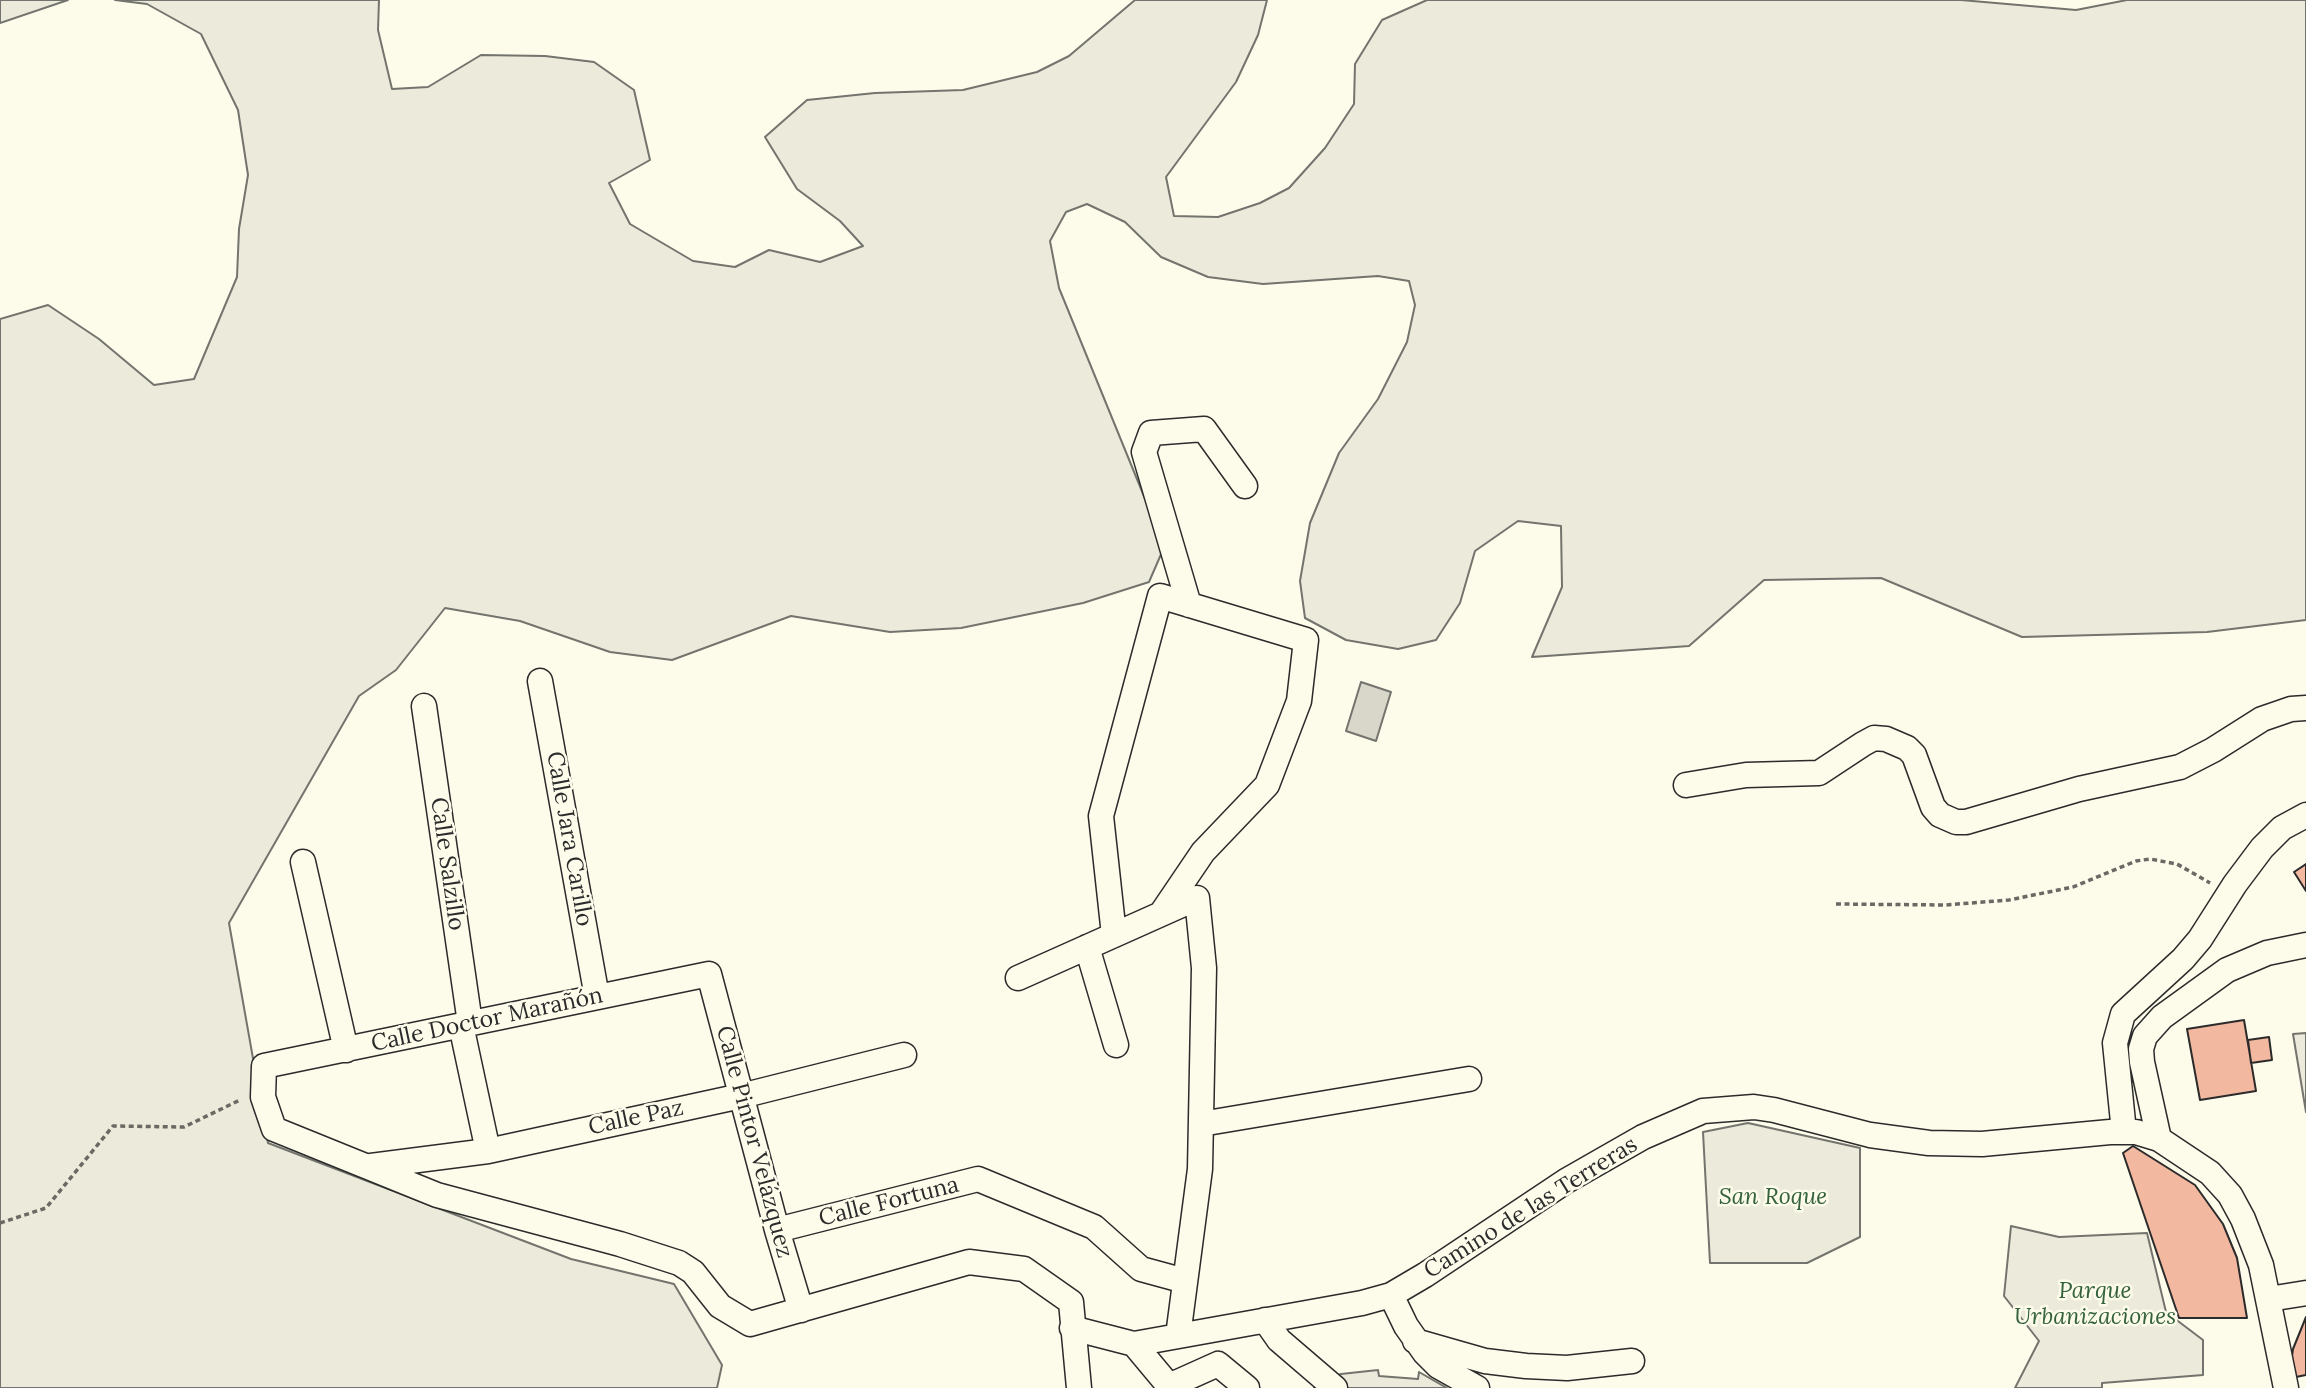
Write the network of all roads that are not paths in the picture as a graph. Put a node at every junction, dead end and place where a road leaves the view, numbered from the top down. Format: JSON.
{"nodes":[{"id":1,"x":1245,"y":485,"type":"dead end"},
{"id":2,"x":1189,"y":605,"type":"junction"},
{"id":3,"x":540,"y":681,"type":"dead end"},
{"id":4,"x":424,"y":706,"type":"dead end"},
{"id":5,"x":2306,"y":708,"type":"edge"},
{"id":6,"x":1686,"y":785,"type":"dead end"},
{"id":7,"x":2306,"y":815,"type":"edge"},
{"id":8,"x":303,"y":862,"type":"dead end"},
{"id":9,"x":1161,"y":914,"type":"junction"},
{"id":10,"x":1114,"y":935,"type":"junction"},
{"id":11,"x":2306,"y":944,"type":"edge"},
{"id":12,"x":1087,"y":947,"type":"junction"},
{"id":13,"x":709,"y":974,"type":"joint"},
{"id":14,"x":1018,"y":978,"type":"dead end"},
{"id":15,"x":597,"y":997,"type":"junction"},
{"id":16,"x":466,"y":1024,"type":"junction"},
{"id":17,"x":1116,"y":1045,"type":"dead end"},
{"id":18,"x":346,"y":1050,"type":"junction"},
{"id":19,"x":904,"y":1055,"type":"dead end"},
{"id":20,"x":1469,"y":1079,"type":"dead end"},
{"id":21,"x":741,"y":1096,"type":"junction"},
{"id":22,"x":1201,"y":1124,"type":"junction"},
{"id":23,"x":2123,"y":1132,"type":"junction"},
{"id":24,"x":2159,"y":1139,"type":"junction"},
{"id":25,"x":488,"y":1151,"type":"junction"},
{"id":26,"x":366,"y":1167,"type":"junction"},
{"id":27,"x":777,"y":1230,"type":"junction"},
{"id":28,"x":1185,"y":1281,"type":"junction"},
{"id":29,"x":2306,"y":1293,"type":"edge"},
{"id":30,"x":1391,"y":1295,"type":"junction"},
{"id":31,"x":2269,"y":1299,"type":"junction"},
{"id":32,"x":801,"y":1310,"type":"junction"},
{"id":33,"x":1265,"y":1320,"type":"junction"},
{"id":34,"x":1072,"y":1328,"type":"junction"},
{"id":35,"x":1178,"y":1336,"type":"junction"},
{"id":36,"x":1415,"y":1341,"type":"junction"},
{"id":37,"x":1134,"y":1344,"type":"junction"},
{"id":38,"x":1632,"y":1361,"type":"dead end"},
{"id":39,"x":1079,"y":1388,"type":"edge"},
{"id":40,"x":1247,"y":1388,"type":"edge"},
{"id":41,"x":1335,"y":1388,"type":"edge"},
{"id":42,"x":1477,"y":1388,"type":"edge"},
{"id":43,"x":2286,"y":1388,"type":"edge"}],
"edges":[{"from":1,"to":2,"type":"street"},
{"from":2,"to":9,"type":"street"},
{"from":2,"to":10,"type":"street"},
{"from":3,"to":15,"type":"street","name":"Calle Jara Carillo"},
{"from":4,"to":16,"type":"street","name":"Calle Salzillo"},
{"from":5,"to":6,"type":"street"},
{"from":7,"to":23,"type":"street"},
{"from":8,"to":18,"type":"street"},
{"from":9,"to":10,"type":"street"},
{"from":9,"to":22,"type":"street"},
{"from":10,"to":12,"type":"street"},
{"from":11,"to":24,"type":"street"},
{"from":12,"to":14,"type":"street"},
{"from":12,"to":17,"type":"street"},
{"from":13,"to":15,"type":"street","name":"Calle Doctor Marañón"},
{"from":13,"to":21,"type":"street","name":"Calle Pintor Velázquez"},
{"from":15,"to":16,"type":"street","name":"Calle Doctor Marañón"},
{"from":16,"to":18,"type":"street","name":"Calle Doctor Marañón"},
{"from":16,"to":25,"type":"street","name":"Calle Salzillo"},
{"from":18,"to":26,"type":"street","name":"Calle Doctor Marañón"},
{"from":19,"to":21,"type":"street","name":"Calle Paz"},
{"from":20,"to":22,"type":"street"},
{"from":21,"to":25,"type":"street","name":"Calle Paz"},
{"from":21,"to":27,"type":"street","name":"Calle Pintor Velázquez"},
{"from":22,"to":28,"type":"street"},
{"from":23,"to":24,"type":"street","name":"Camino de las Terreras"},
{"from":23,"to":30,"type":"street","name":"Camino de las Terreras"},
{"from":24,"to":31,"type":"street","name":"Camino de las Terreras"},
{"from":25,"to":26,"type":"street","name":"Calle Paz"},
{"from":26,"to":32,"type":"street"},
{"from":27,"to":28,"type":"street","name":"Calle Fortuna"},
{"from":27,"to":32,"type":"street","name":"Calle Pintor Velázquez"},
{"from":28,"to":35,"type":"street"},
{"from":29,"to":31,"type":"street"},
{"from":30,"to":33,"type":"street","name":"Camino de las Terreras"},
{"from":30,"to":36,"type":"street"},
{"from":31,"to":43,"type":"street","name":"Camino de las Terreras"},
{"from":32,"to":34,"type":"street"},
{"from":33,"to":35,"type":"street","name":"Camino de las Terreras"},
{"from":33,"to":41,"type":"street"},
{"from":34,"to":37,"type":"street","name":"Camino de las Terreras"},
{"from":34,"to":39,"type":"street"},
{"from":35,"to":37,"type":"street","name":"Camino de las Terreras"},
{"from":36,"to":38,"type":"street"},
{"from":36,"to":42,"type":"street"},
{"from":37,"to":40,"type":"street"}]}
